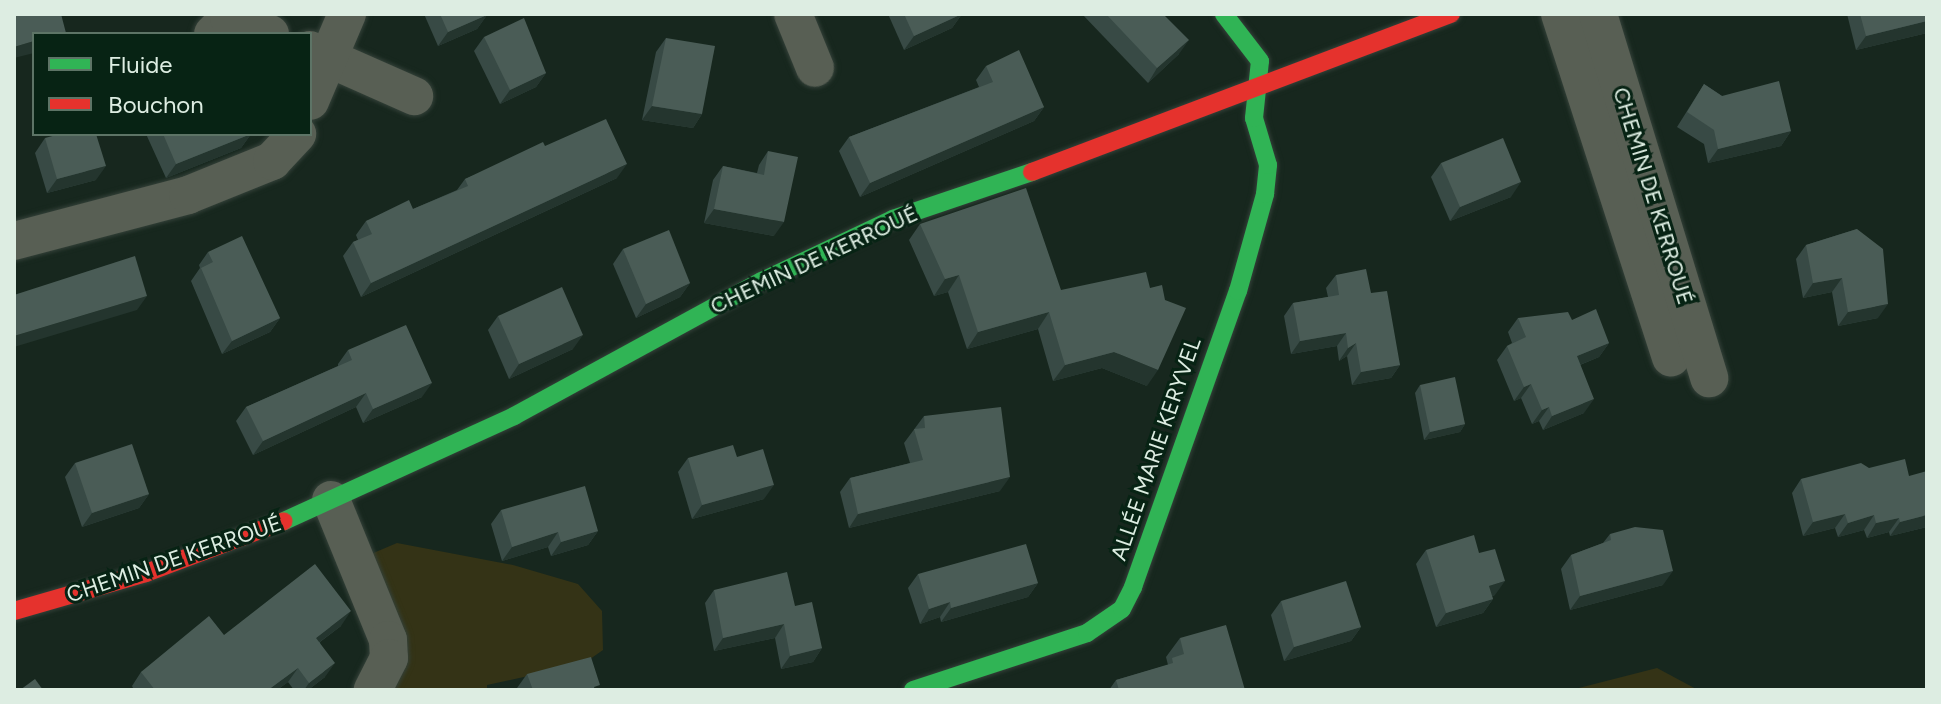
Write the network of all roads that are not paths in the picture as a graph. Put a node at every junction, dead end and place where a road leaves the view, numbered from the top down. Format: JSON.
{"nodes":[{"id":1,"x":347,"y":14,"type":"edge"},
{"id":2,"x":793,"y":14,"type":"edge"},
{"id":3,"x":1224,"y":14,"type":"edge"},
{"id":4,"x":1451,"y":14,"type":"edge"},
{"id":5,"x":1560,"y":14,"type":"edge"},
{"id":6,"x":1598,"y":14,"type":"edge"},
{"id":7,"x":215,"y":32,"type":"edge"},
{"id":8,"x":265,"y":32,"type":"edge"},
{"id":9,"x":319,"y":53,"type":"edge"},
{"id":10,"x":815,"y":68,"type":"dead end"},
{"id":11,"x":1261,"y":86,"type":"junction"},
{"id":12,"x":312,"y":90,"type":"edge"},
{"id":13,"x":414,"y":96,"type":"dead end"},
{"id":14,"x":295,"y":136,"type":"edge"},
{"id":15,"x":14,"y":241,"type":"edge"},
{"id":16,"x":1671,"y":357,"type":"dead end"},
{"id":17,"x":1709,"y":378,"type":"dead end"},
{"id":18,"x":331,"y":500,"type":"junction"},
{"id":19,"x":14,"y":611,"type":"edge"},
{"id":20,"x":373,"y":690,"type":"edge"},
{"id":21,"x":913,"y":690,"type":"edge"}],
"edges":[{"from":1,"to":9,"type":"street"},
{"from":2,"to":10,"type":"street"},
{"from":3,"to":11,"type":"street","name":"ALLÉE MARIE KERYVEL"},
{"from":4,"to":11,"type":"street","name":"CHEMIN DE KERROUÉ"},
{"from":5,"to":16,"type":"street","name":"CHEMIN DE KERROUÉ"},
{"from":6,"to":17,"type":"street","name":"CHEMIN DE KERROUÉ"},
{"from":7,"to":8,"type":"street"},
{"from":9,"to":12,"type":"street"},
{"from":9,"to":13,"type":"street"},
{"from":11,"to":18,"type":"street","name":"CHEMIN DE KERROUÉ"},
{"from":11,"to":21,"type":"street","name":"ALLÉE MARIE KERYVEL"},
{"from":14,"to":15,"type":"street"},
{"from":18,"to":19,"type":"street","name":"CHEMIN DE KERROUÉ"},
{"from":18,"to":20,"type":"street"}]}
